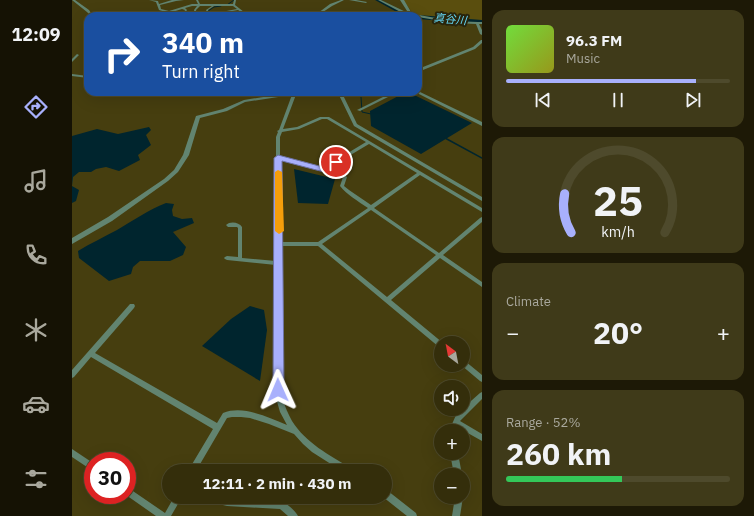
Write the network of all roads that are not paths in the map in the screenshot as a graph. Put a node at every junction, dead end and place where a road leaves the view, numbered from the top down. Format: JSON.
{"nodes":[{"id":1,"x":73,"y":0,"type":"edge"},
{"id":2,"x":150,"y":0,"type":"edge"},
{"id":3,"x":176,"y":0,"type":"edge"},
{"id":4,"x":183,"y":0,"type":"edge"},
{"id":5,"x":197,"y":0,"type":"edge"},
{"id":6,"x":235,"y":0,"type":"edge"},
{"id":7,"x":343,"y":0,"type":"edge"},
{"id":8,"x":350,"y":0,"type":"edge"},
{"id":9,"x":379,"y":0,"type":"edge"},
{"id":10,"x":402,"y":0,"type":"edge"},
{"id":11,"x":209,"y":1,"type":"edge"},
{"id":12,"x":358,"y":1,"type":"edge"},
{"id":13,"x":366,"y":2,"type":"dead end"},
{"id":14,"x":158,"y":5,"type":"junction"},
{"id":15,"x":199,"y":5,"type":"junction"},
{"id":16,"x":209,"y":5,"type":"junction"},
{"id":17,"x":234,"y":5,"type":"junction"},
{"id":18,"x":357,"y":5,"type":"dead end"},
{"id":19,"x":213,"y":6,"type":"junction"},
{"id":20,"x":183,"y":8,"type":"junction"},
{"id":21,"x":238,"y":9,"type":"junction"},
{"id":22,"x":89,"y":12,"type":"edge"},
{"id":23,"x":185,"y":12,"type":"edge"},
{"id":24,"x":195,"y":12,"type":"edge"},
{"id":25,"x":208,"y":12,"type":"edge"},
{"id":26,"x":222,"y":12,"type":"dead end"},
{"id":27,"x":242,"y":12,"type":"edge"},
{"id":28,"x":321,"y":12,"type":"edge"},
{"id":29,"x":403,"y":12,"type":"edge"},
{"id":30,"x":409,"y":12,"type":"edge"},
{"id":31,"x":422,"y":17,"type":"edge"},
{"id":32,"x":477,"y":23,"type":"junction"},
{"id":33,"x":482,"y":23,"type":"edge"},
{"id":34,"x":482,"y":34,"type":"edge"},
{"id":35,"x":482,"y":41,"type":"edge"},
{"id":36,"x":78,"y":55,"type":"dead end"},
{"id":37,"x":72,"y":61,"type":"edge"},
{"id":38,"x":422,"y":69,"type":"edge"},
{"id":39,"x":72,"y":75,"type":"edge"},
{"id":40,"x":77,"y":75,"type":"junction"},
{"id":41,"x":84,"y":76,"type":"edge"},
{"id":42,"x":72,"y":79,"type":"edge"},
{"id":43,"x":422,"y":94,"type":"edge"},
{"id":44,"x":272,"y":96,"type":"edge"},
{"id":45,"x":293,"y":96,"type":"edge"},
{"id":46,"x":344,"y":96,"type":"edge"},
{"id":47,"x":388,"y":96,"type":"edge"},
{"id":48,"x":360,"y":110,"type":"dead end"},
{"id":49,"x":482,"y":124,"type":"edge"},
{"id":50,"x":279,"y":131,"type":"junction"},
{"id":51,"x":369,"y":142,"type":"junction"},
{"id":52,"x":278,"y":158,"type":"junction"},
{"id":53,"x":324,"y":169,"type":"junction"},
{"id":54,"x":420,"y":173,"type":"junction"},
{"id":55,"x":482,"y":199,"type":"edge"},
{"id":56,"x":370,"y":207,"type":"junction"},
{"id":57,"x":482,"y":210,"type":"edge"},
{"id":58,"x":482,"y":219,"type":"edge"},
{"id":59,"x":228,"y":225,"type":"dead end"},
{"id":60,"x":72,"y":241,"type":"edge"},
{"id":61,"x":279,"y":244,"type":"junction"},
{"id":62,"x":319,"y":244,"type":"junction"},
{"id":63,"x":439,"y":255,"type":"junction"},
{"id":64,"x":227,"y":258,"type":"dead end"},
{"id":65,"x":240,"y":259,"type":"junction"},
{"id":66,"x":279,"y":262,"type":"junction"},
{"id":67,"x":482,"y":285,"type":"edge"},
{"id":68,"x":387,"y":300,"type":"junction"},
{"id":69,"x":132,"y":306,"type":"dead end"},
{"id":70,"x":434,"y":339,"type":"edge"},
{"id":71,"x":91,"y":354,"type":"junction"},
{"id":72,"x":470,"y":369,"type":"edge"},
{"id":73,"x":72,"y":375,"type":"edge"},
{"id":74,"x":482,"y":379,"type":"edge"},
{"id":75,"x":482,"y":395,"type":"edge"},
{"id":76,"x":456,"y":422,"type":"joint"},
{"id":77,"x":217,"y":427,"type":"junction"},
{"id":78,"x":296,"y":432,"type":"junction"},
{"id":79,"x":482,"y":438,"type":"edge"},
{"id":80,"x":72,"y":453,"type":"edge"},
{"id":81,"x":84,"y":461,"type":"edge"},
{"id":82,"x":196,"y":464,"type":"edge"},
{"id":83,"x":337,"y":464,"type":"edge"},
{"id":84,"x":136,"y":497,"type":"edge"},
{"id":85,"x":392,"y":500,"type":"edge"},
{"id":86,"x":174,"y":504,"type":"edge"},
{"id":87,"x":263,"y":504,"type":"edge"},
{"id":88,"x":458,"y":504,"type":"edge"},
{"id":89,"x":163,"y":516,"type":"edge"},
{"id":90,"x":167,"y":516,"type":"edge"},
{"id":91,"x":294,"y":516,"type":"edge"},
{"id":92,"x":413,"y":516,"type":"edge"},
{"id":93,"x":456,"y":516,"type":"edge"}],
"edges":[{"from":1,"to":22,"type":"street"},
{"from":2,"to":14,"type":"street"},
{"from":3,"to":4,"type":"street"},
{"from":3,"to":14,"type":"street"},
{"from":5,"to":15,"type":"street"},
{"from":6,"to":17,"type":"street"},
{"from":7,"to":28,"type":"street"},
{"from":8,"to":12,"type":"street"},
{"from":9,"to":29,"type":"street"},
{"from":10,"to":30,"type":"street"},
{"from":11,"to":16,"type":"street"},
{"from":12,"to":13,"type":"street"},
{"from":12,"to":18,"type":"street"},
{"from":14,"to":20,"type":"street"},
{"from":15,"to":16,"type":"street"},
{"from":15,"to":20,"type":"street"},
{"from":15,"to":24,"type":"street"},
{"from":16,"to":19,"type":"street"},
{"from":17,"to":19,"type":"street"},
{"from":17,"to":21,"type":"street"},
{"from":19,"to":25,"type":"street"},
{"from":20,"to":23,"type":"street"},
{"from":21,"to":26,"type":"street"},
{"from":21,"to":27,"type":"street"},
{"from":31,"to":32,"type":"street"},
{"from":32,"to":33,"type":"street"},
{"from":32,"to":34,"type":"street"},
{"from":35,"to":38,"type":"street"},
{"from":36,"to":37,"type":"street"},
{"from":39,"to":40,"type":"street"},
{"from":40,"to":41,"type":"street"},
{"from":40,"to":42,"type":"street"},
{"from":43,"to":49,"type":"street"},
{"from":44,"to":60,"type":"street"},
{"from":45,"to":50,"type":"street"},
{"from":46,"to":55,"type":"street"},
{"from":47,"to":48,"type":"street"},
{"from":50,"to":51,"type":"street"},
{"from":50,"to":52,"type":"street"},
{"from":51,"to":53,"type":"street"},
{"from":51,"to":54,"type":"street"},
{"from":52,"to":53,"type":"street"},
{"from":52,"to":61,"type":"street"},
{"from":53,"to":56,"type":"street"},
{"from":54,"to":56,"type":"street"},
{"from":54,"to":57,"type":"street"},
{"from":56,"to":62,"type":"street"},
{"from":56,"to":63,"type":"street"},
{"from":58,"to":63,"type":"street"},
{"from":59,"to":65,"type":"street"},
{"from":61,"to":62,"type":"street"},
{"from":61,"to":66,"type":"street"},
{"from":62,"to":68,"type":"street"},
{"from":63,"to":67,"type":"street"},
{"from":63,"to":68,"type":"street"},
{"from":64,"to":65,"type":"street"},
{"from":65,"to":66,"type":"street"},
{"from":66,"to":78,"type":"street"},
{"from":68,"to":70,"type":"street"},
{"from":69,"to":71,"type":"street"},
{"from":71,"to":73,"type":"street"},
{"from":71,"to":77,"type":"street"},
{"from":72,"to":74,"type":"street"},
{"from":75,"to":76,"type":"street"},
{"from":76,"to":79,"type":"street"},
{"from":77,"to":78,"type":"street"},
{"from":77,"to":82,"type":"street"},
{"from":78,"to":83,"type":"street"},
{"from":80,"to":81,"type":"street"},
{"from":84,"to":89,"type":"street"},
{"from":85,"to":92,"type":"street"},
{"from":86,"to":90,"type":"street"},
{"from":87,"to":91,"type":"street"},
{"from":88,"to":93,"type":"street"}]}
